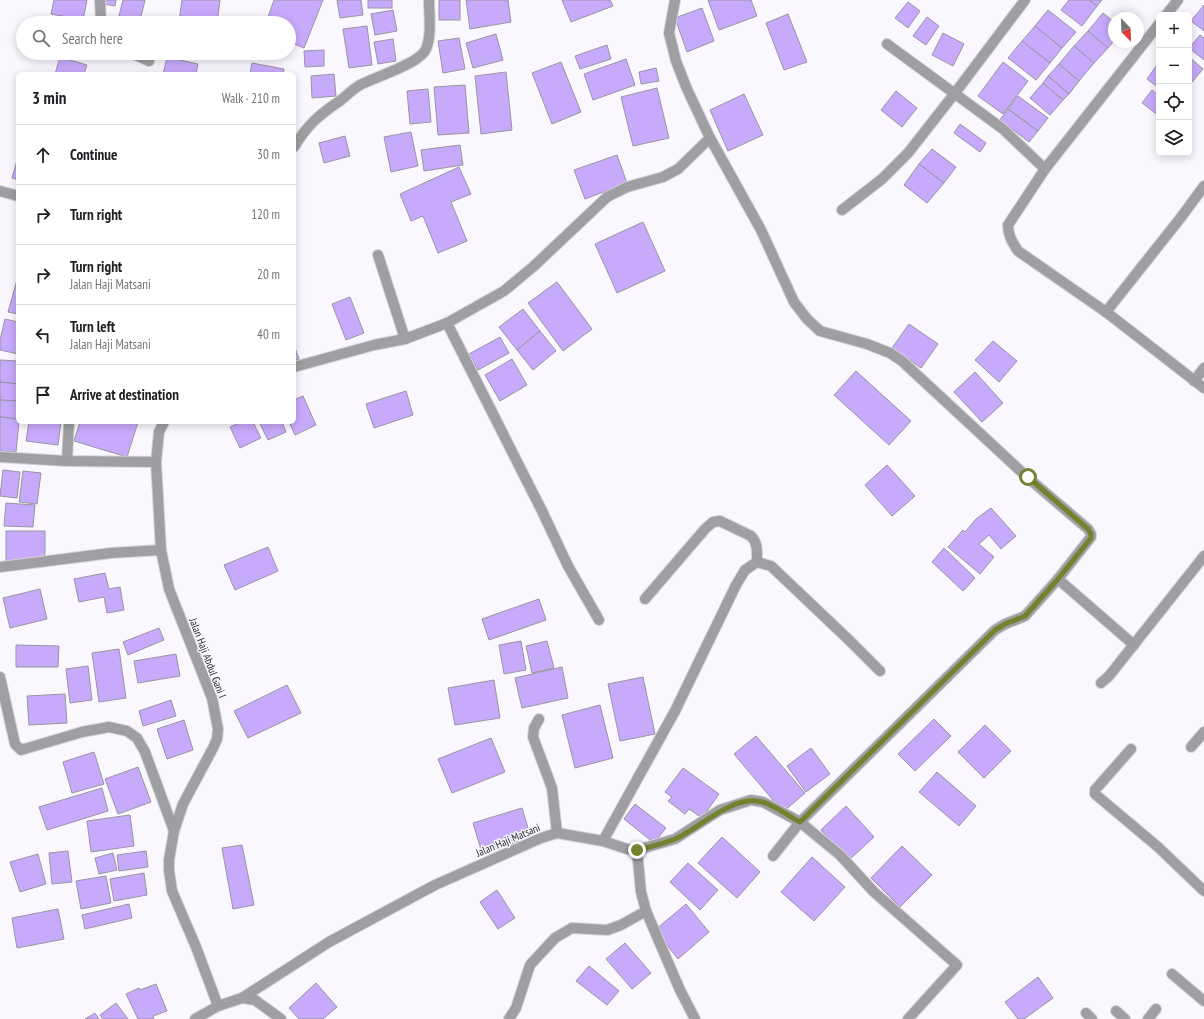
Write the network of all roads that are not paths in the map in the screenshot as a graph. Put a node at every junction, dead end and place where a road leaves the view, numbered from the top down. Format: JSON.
{"nodes":[{"id":1,"x":100,"y":0,"type":"edge"},
{"id":2,"x":429,"y":0,"type":"edge"},
{"id":3,"x":675,"y":0,"type":"edge"},
{"id":4,"x":1178,"y":0,"type":"edge"},
{"id":5,"x":1022,"y":1,"type":"edge"},
{"id":6,"x":1168,"y":12,"type":"edge"},
{"id":7,"x":101,"y":16,"type":"edge"},
{"id":8,"x":1156,"y":28,"type":"edge"},
{"id":9,"x":887,"y":44,"type":"dead end"},
{"id":10,"x":955,"y":93,"type":"junction"},
{"id":11,"x":710,"y":138,"type":"junction"},
{"id":12,"x":296,"y":144,"type":"edge"},
{"id":13,"x":1045,"y":168,"type":"junction"},
{"id":14,"x":1204,"y":186,"type":"edge"},
{"id":15,"x":0,"y":191,"type":"edge"},
{"id":16,"x":16,"y":195,"type":"edge"},
{"id":17,"x":842,"y":210,"type":"dead end"},
{"id":18,"x":378,"y":255,"type":"dead end"},
{"id":19,"x":1106,"y":312,"type":"junction"},
{"id":20,"x":447,"y":323,"type":"junction"},
{"id":21,"x":405,"y":339,"type":"junction"},
{"id":22,"x":296,"y":366,"type":"edge"},
{"id":23,"x":1204,"y":368,"type":"edge"},
{"id":24,"x":1194,"y":381,"type":"junction"},
{"id":25,"x":1204,"y":388,"type":"edge"},
{"id":26,"x":69,"y":424,"type":"edge"},
{"id":27,"x":163,"y":424,"type":"edge"},
{"id":28,"x":0,"y":457,"type":"edge"},
{"id":29,"x":67,"y":461,"type":"junction"},
{"id":30,"x":156,"y":462,"type":"junction"},
{"id":31,"x":161,"y":550,"type":"junction"},
{"id":32,"x":1204,"y":556,"type":"edge"},
{"id":33,"x":757,"y":562,"type":"junction"},
{"id":34,"x":0,"y":567,"type":"edge"},
{"id":35,"x":1058,"y":579,"type":"junction"},
{"id":36,"x":644,"y":599,"type":"dead end"},
{"id":37,"x":599,"y":620,"type":"dead end"},
{"id":38,"x":1134,"y":645,"type":"junction"},
{"id":39,"x":880,"y":671,"type":"dead end"},
{"id":40,"x":0,"y":677,"type":"edge"},
{"id":41,"x":1101,"y":683,"type":"dead end"},
{"id":42,"x":539,"y":720,"type":"dead end"},
{"id":43,"x":1204,"y":732,"type":"edge"},
{"id":44,"x":1191,"y":748,"type":"dead end"},
{"id":45,"x":1131,"y":749,"type":"dead end"},
{"id":46,"x":800,"y":822,"type":"junction"},
{"id":47,"x":174,"y":831,"type":"junction"},
{"id":48,"x":557,"y":833,"type":"junction"},
{"id":49,"x":603,"y":841,"type":"junction"},
{"id":50,"x":637,"y":850,"type":"junction"},
{"id":51,"x":773,"y":856,"type":"dead end"},
{"id":52,"x":1204,"y":891,"type":"edge"},
{"id":53,"x":646,"y":911,"type":"junction"},
{"id":54,"x":1172,"y":974,"type":"dead end"},
{"id":55,"x":242,"y":998,"type":"junction"},
{"id":56,"x":1204,"y":1001,"type":"edge"},
{"id":57,"x":218,"y":1006,"type":"junction"},
{"id":58,"x":1156,"y":1009,"type":"dead end"},
{"id":59,"x":1116,"y":1011,"type":"dead end"},
{"id":60,"x":195,"y":1019,"type":"edge"},
{"id":61,"x":281,"y":1019,"type":"edge"},
{"id":62,"x":509,"y":1019,"type":"edge"},
{"id":63,"x":695,"y":1019,"type":"edge"},
{"id":64,"x":908,"y":1019,"type":"edge"},
{"id":65,"x":1125,"y":1019,"type":"edge"},
{"id":66,"x":1148,"y":1019,"type":"edge"}],
"edges":[{"from":1,"to":7,"type":"street"},
{"from":2,"to":12,"type":"street"},
{"from":3,"to":11,"type":"street"},
{"from":4,"to":6,"type":"street"},
{"from":5,"to":10,"type":"street"},
{"from":8,"to":13,"type":"street"},
{"from":9,"to":10,"type":"street"},
{"from":10,"to":13,"type":"street"},
{"from":10,"to":17,"type":"street"},
{"from":11,"to":20,"type":"street"},
{"from":11,"to":35,"type":"street"},
{"from":13,"to":19,"type":"street"},
{"from":14,"to":19,"type":"street"},
{"from":15,"to":16,"type":"street"},
{"from":18,"to":21,"type":"street"},
{"from":19,"to":24,"type":"street"},
{"from":20,"to":21,"type":"street"},
{"from":20,"to":37,"type":"street"},
{"from":21,"to":22,"type":"street"},
{"from":23,"to":24,"type":"street"},
{"from":24,"to":25,"type":"street"},
{"from":26,"to":29,"type":"street"},
{"from":27,"to":30,"type":"street","name":"Jalan Haji Abdul Gani I"},
{"from":28,"to":29,"type":"street"},
{"from":29,"to":30,"type":"street"},
{"from":30,"to":31,"type":"street","name":"Jalan Haji Abdul Gani I"},
{"from":31,"to":34,"type":"street"},
{"from":31,"to":47,"type":"street","name":"Jalan Haji Abdul Gani I"},
{"from":32,"to":38,"type":"street"},
{"from":33,"to":36,"type":"street"},
{"from":33,"to":39,"type":"street"},
{"from":33,"to":49,"type":"street"},
{"from":35,"to":38,"type":"street"},
{"from":35,"to":46,"type":"street"},
{"from":38,"to":41,"type":"street"},
{"from":40,"to":47,"type":"street"},
{"from":42,"to":48,"type":"street"},
{"from":43,"to":44,"type":"street"},
{"from":45,"to":52,"type":"street"},
{"from":46,"to":50,"type":"street","name":"Jalan Haji Matsani"},
{"from":46,"to":51,"type":"street"},
{"from":46,"to":64,"type":"street","name":"Jalan Haji Matsani"},
{"from":47,"to":57,"type":"street","name":"Jalan Haji Abdul Gani I"},
{"from":48,"to":49,"type":"street","name":"Jalan Haji Matsani"},
{"from":48,"to":55,"type":"street","name":"Jalan Haji Matsani"},
{"from":49,"to":50,"type":"street","name":"Jalan Haji Matsani"},
{"from":50,"to":53,"type":"street"},
{"from":53,"to":62,"type":"street"},
{"from":53,"to":63,"type":"street"},
{"from":54,"to":56,"type":"street"},
{"from":55,"to":57,"type":"street","name":"Jalan Haji Matsani"},
{"from":55,"to":61,"type":"street"},
{"from":57,"to":60,"type":"street","name":"Jalan Haji Matsani"},
{"from":58,"to":66,"type":"street"},
{"from":59,"to":65,"type":"street"}]}
